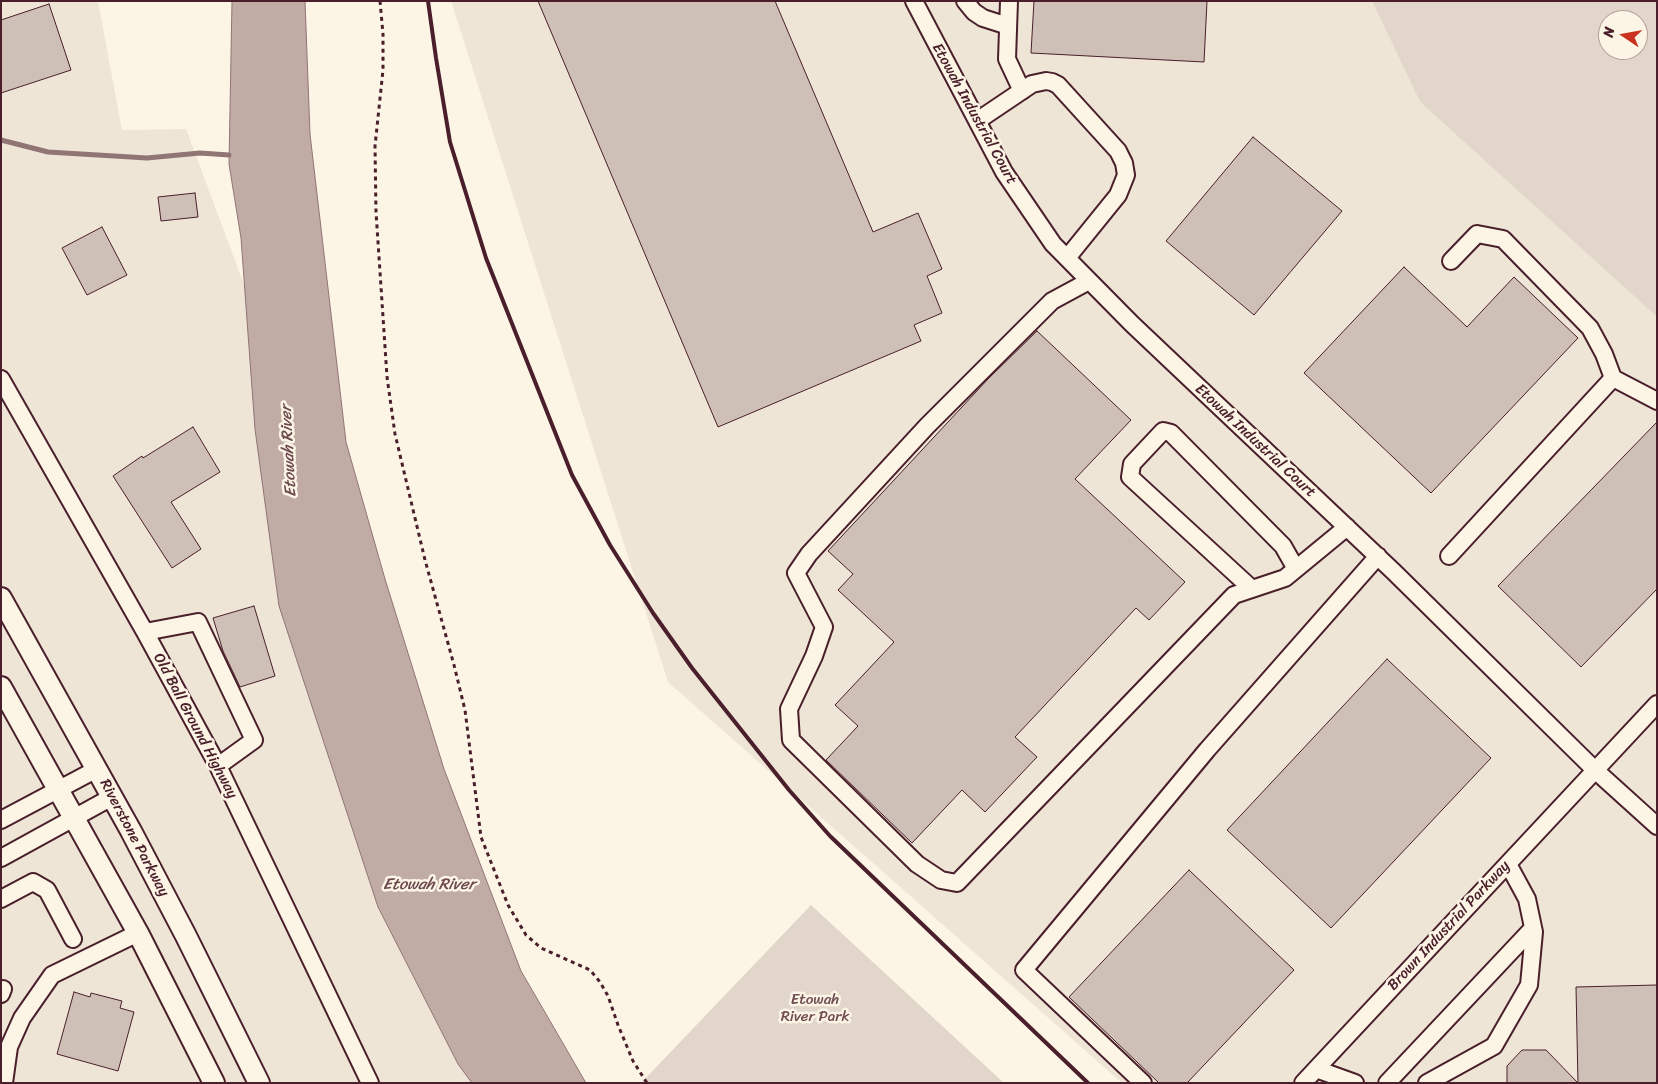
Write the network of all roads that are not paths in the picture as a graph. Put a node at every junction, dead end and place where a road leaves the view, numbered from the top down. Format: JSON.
{"nodes":[{"id":1,"x":914,"y":1,"type":"edge"},
{"id":2,"x":966,"y":1,"type":"edge"},
{"id":3,"x":1010,"y":1,"type":"edge"},
{"id":4,"x":1008,"y":26,"type":"junction"},
{"id":5,"x":1022,"y":91,"type":"junction"},
{"id":6,"x":977,"y":121,"type":"junction"},
{"id":7,"x":1067,"y":258,"type":"junction"},
{"id":8,"x":1451,"y":261,"type":"dead end"},
{"id":9,"x":1089,"y":281,"type":"junction"},
{"id":10,"x":1,"y":378,"type":"edge"},
{"id":11,"x":1613,"y":378,"type":"junction"},
{"id":12,"x":1657,"y":402,"type":"edge"},
{"id":13,"x":1347,"y":527,"type":"junction"},
{"id":14,"x":1378,"y":556,"type":"junction"},
{"id":15,"x":1450,"y":556,"type":"dead end"},
{"id":16,"x":1296,"y":569,"type":"junction"},
{"id":17,"x":1252,"y":589,"type":"junction"},
{"id":18,"x":1,"y":598,"type":"edge"},
{"id":19,"x":145,"y":632,"type":"junction"},
{"id":20,"x":1,"y":687,"type":"edge"},
{"id":21,"x":1657,"y":704,"type":"edge"},
{"id":22,"x":218,"y":766,"type":"junction"},
{"id":23,"x":96,"y":769,"type":"junction"},
{"id":24,"x":1595,"y":770,"type":"junction"},
{"id":25,"x":59,"y":789,"type":"junction"},
{"id":26,"x":112,"y":798,"type":"junction"},
{"id":27,"x":75,"y":818,"type":"junction"},
{"id":28,"x":1,"y":820,"type":"edge"},
{"id":29,"x":1657,"y":826,"type":"edge"},
{"id":30,"x":1,"y":858,"type":"edge"},
{"id":31,"x":1508,"y":864,"type":"junction"},
{"id":32,"x":1,"y":899,"type":"edge"},
{"id":33,"x":1533,"y":928,"type":"junction"},
{"id":34,"x":138,"y":934,"type":"junction"},
{"id":35,"x":73,"y":939,"type":"dead end"},
{"id":36,"x":1316,"y":1069,"type":"junction"},
{"id":37,"x":4,"y":1083,"type":"edge"},
{"id":38,"x":214,"y":1083,"type":"edge"},
{"id":39,"x":259,"y":1083,"type":"edge"},
{"id":40,"x":370,"y":1083,"type":"edge"},
{"id":41,"x":1143,"y":1083,"type":"edge"},
{"id":42,"x":1303,"y":1083,"type":"edge"},
{"id":43,"x":1355,"y":1083,"type":"edge"},
{"id":44,"x":1387,"y":1083,"type":"edge"},
{"id":45,"x":1427,"y":1083,"type":"edge"}],
"edges":[{"from":1,"to":6,"type":"street","name":"Etowah Industrial Court"},
{"from":2,"to":4,"type":"street"},
{"from":3,"to":4,"type":"street"},
{"from":4,"to":5,"type":"street"},
{"from":5,"to":6,"type":"street"},
{"from":5,"to":7,"type":"street"},
{"from":6,"to":7,"type":"street","name":"Etowah Industrial Court"},
{"from":7,"to":9,"type":"street","name":"Etowah Industrial Court"},
{"from":8,"to":11,"type":"street"},
{"from":9,"to":13,"type":"street","name":"Etowah Industrial Court"},
{"from":9,"to":17,"type":"street"},
{"from":10,"to":19,"type":"street","name":"Old Ball Ground Highway"},
{"from":11,"to":12,"type":"street"},
{"from":11,"to":15,"type":"street"},
{"from":13,"to":14,"type":"street","name":"Etowah Industrial Court"},
{"from":13,"to":16,"type":"street"},
{"from":14,"to":24,"type":"street","name":"Etowah Industrial Court"},
{"from":14,"to":41,"type":"street"},
{"from":16,"to":17,"type":"street"},
{"from":16,"to":17,"type":"street"},
{"from":18,"to":23,"type":"main road","name":"Riverstone Parkway"},
{"from":19,"to":22,"type":"street","name":"Old Ball Ground Highway"},
{"from":19,"to":22,"type":"street"},
{"from":20,"to":25,"type":"main road"},
{"from":21,"to":24,"type":"street"},
{"from":22,"to":40,"type":"street","name":"Old Ball Ground Highway"},
{"from":23,"to":25,"type":"street"},
{"from":23,"to":26,"type":"main road","name":"Riverstone Parkway"},
{"from":24,"to":29,"type":"street","name":"Etowah Industrial Court"},
{"from":24,"to":31,"type":"street","name":"Brown Industrial Parkway"},
{"from":25,"to":27,"type":"main road"},
{"from":25,"to":28,"type":"street"},
{"from":26,"to":27,"type":"street"},
{"from":26,"to":39,"type":"main road","name":"Riverstone Parkway"},
{"from":27,"to":30,"type":"street"},
{"from":27,"to":34,"type":"main road"},
{"from":31,"to":33,"type":"street"},
{"from":31,"to":36,"type":"street","name":"Brown Industrial Parkway"},
{"from":32,"to":35,"type":"street"},
{"from":33,"to":44,"type":"street"},
{"from":33,"to":45,"type":"street"},
{"from":34,"to":37,"type":"street"},
{"from":34,"to":38,"type":"main road"},
{"from":36,"to":42,"type":"street","name":"Brown Industrial Parkway"},
{"from":36,"to":43,"type":"street"}]}
